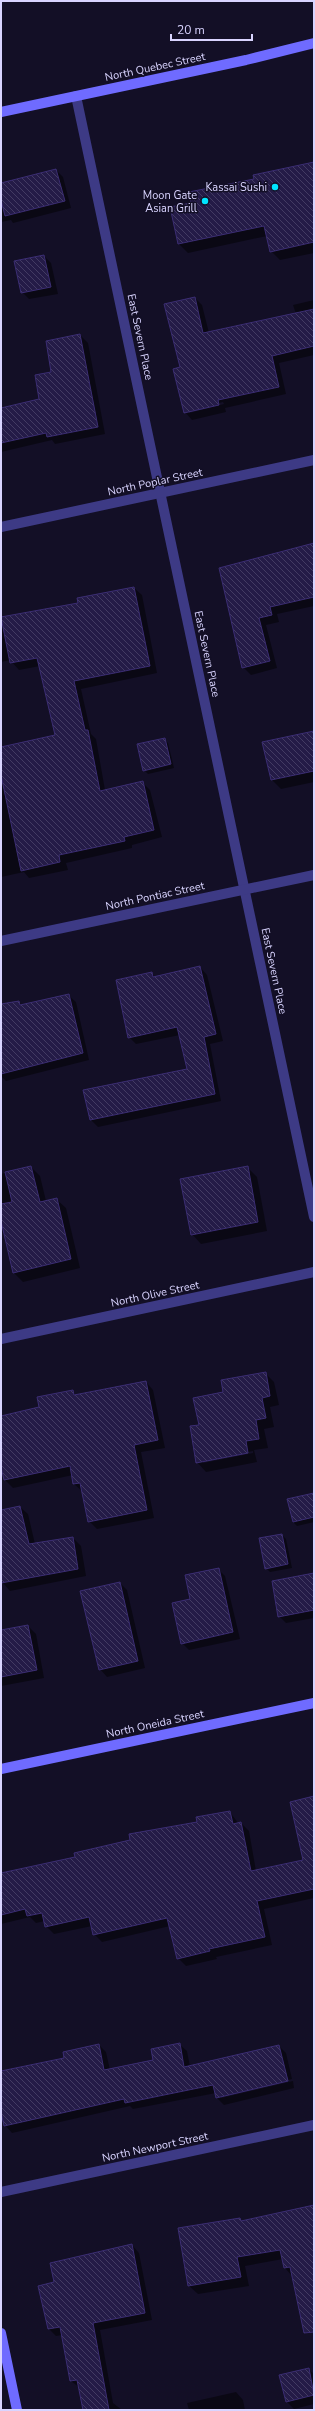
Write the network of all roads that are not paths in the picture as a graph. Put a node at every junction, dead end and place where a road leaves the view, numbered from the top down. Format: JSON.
{"nodes":[{"id":1,"x":314,"y":42,"type":"edge"},
{"id":2,"x":76,"y":96,"type":"junction"},
{"id":3,"x":1,"y":112,"type":"edge"},
{"id":4,"x":314,"y":460,"type":"edge"},
{"id":5,"x":161,"y":493,"type":"junction"},
{"id":6,"x":1,"y":528,"type":"edge"},
{"id":7,"x":314,"y":875,"type":"edge"},
{"id":8,"x":245,"y":889,"type":"junction"},
{"id":9,"x":1,"y":941,"type":"edge"},
{"id":10,"x":314,"y":1217,"type":"edge"},
{"id":11,"x":314,"y":1272,"type":"edge"},
{"id":12,"x":1,"y":1339,"type":"edge"},
{"id":13,"x":314,"y":1703,"type":"edge"},
{"id":14,"x":1,"y":1769,"type":"edge"},
{"id":15,"x":314,"y":2126,"type":"edge"},
{"id":16,"x":1,"y":2192,"type":"edge"},
{"id":17,"x":1,"y":2333,"type":"edge"},
{"id":18,"x":18,"y":2410,"type":"edge"}],
"edges":[{"from":1,"to":2,"type":"street","name":"North Quebec Street"},
{"from":2,"to":3,"type":"street","name":"North Quebec Street"},
{"from":2,"to":5,"type":"street","name":"East Severn Place"},
{"from":4,"to":5,"type":"street","name":"North Poplar Street"},
{"from":5,"to":6,"type":"street","name":"North Poplar Street"},
{"from":5,"to":8,"type":"street","name":"East Severn Place"},
{"from":7,"to":8,"type":"street","name":"North Pontiac Street"},
{"from":8,"to":9,"type":"street","name":"North Pontiac Street"},
{"from":8,"to":10,"type":"street","name":"East Severn Place"},
{"from":11,"to":12,"type":"street","name":"North Olive Street"},
{"from":13,"to":14,"type":"street","name":"North Oneida Street"},
{"from":15,"to":16,"type":"street","name":"North Newport Street"},
{"from":17,"to":18,"type":"street"}]}
